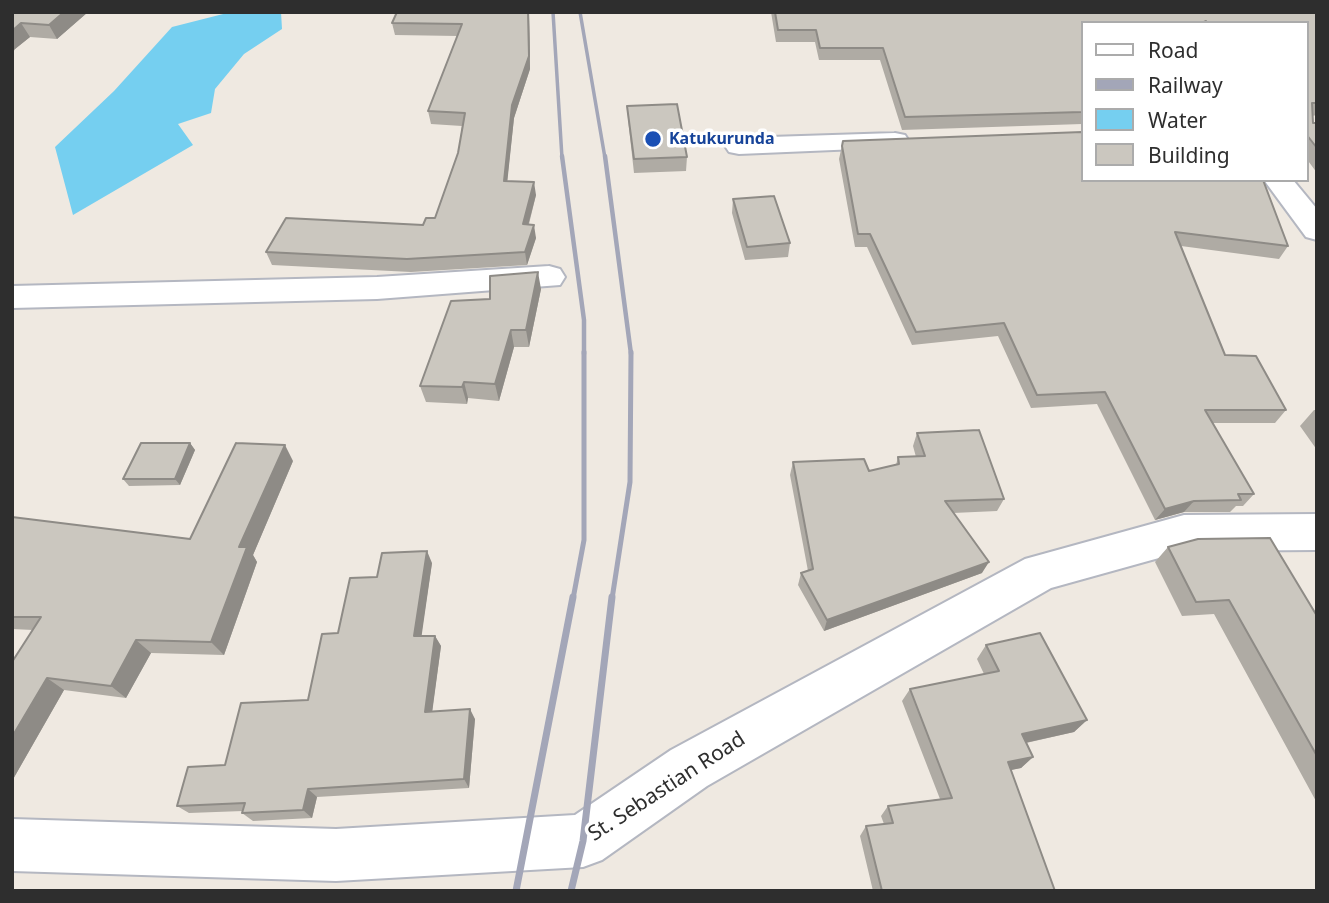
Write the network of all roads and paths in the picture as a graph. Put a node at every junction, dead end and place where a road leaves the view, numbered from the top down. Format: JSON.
{"nodes":[{"id":1,"x":918,"y":140,"type":"edge"},
{"id":2,"x":739,"y":146,"type":"dead end"},
{"id":3,"x":1281,"y":182,"type":"edge"},
{"id":4,"x":1317,"y":230,"type":"edge"},
{"id":5,"x":549,"y":278,"type":"dead end"},
{"id":6,"x":12,"y":297,"type":"edge"},
{"id":7,"x":1317,"y":532,"type":"edge"},
{"id":8,"x":12,"y":845,"type":"edge"}],
"edges":[{"from":1,"to":2,"type":"street"},
{"from":3,"to":4,"type":"street"},
{"from":5,"to":6,"type":"street"},
{"from":7,"to":8,"type":"street","name":"St. Sebastian Road"}]}
